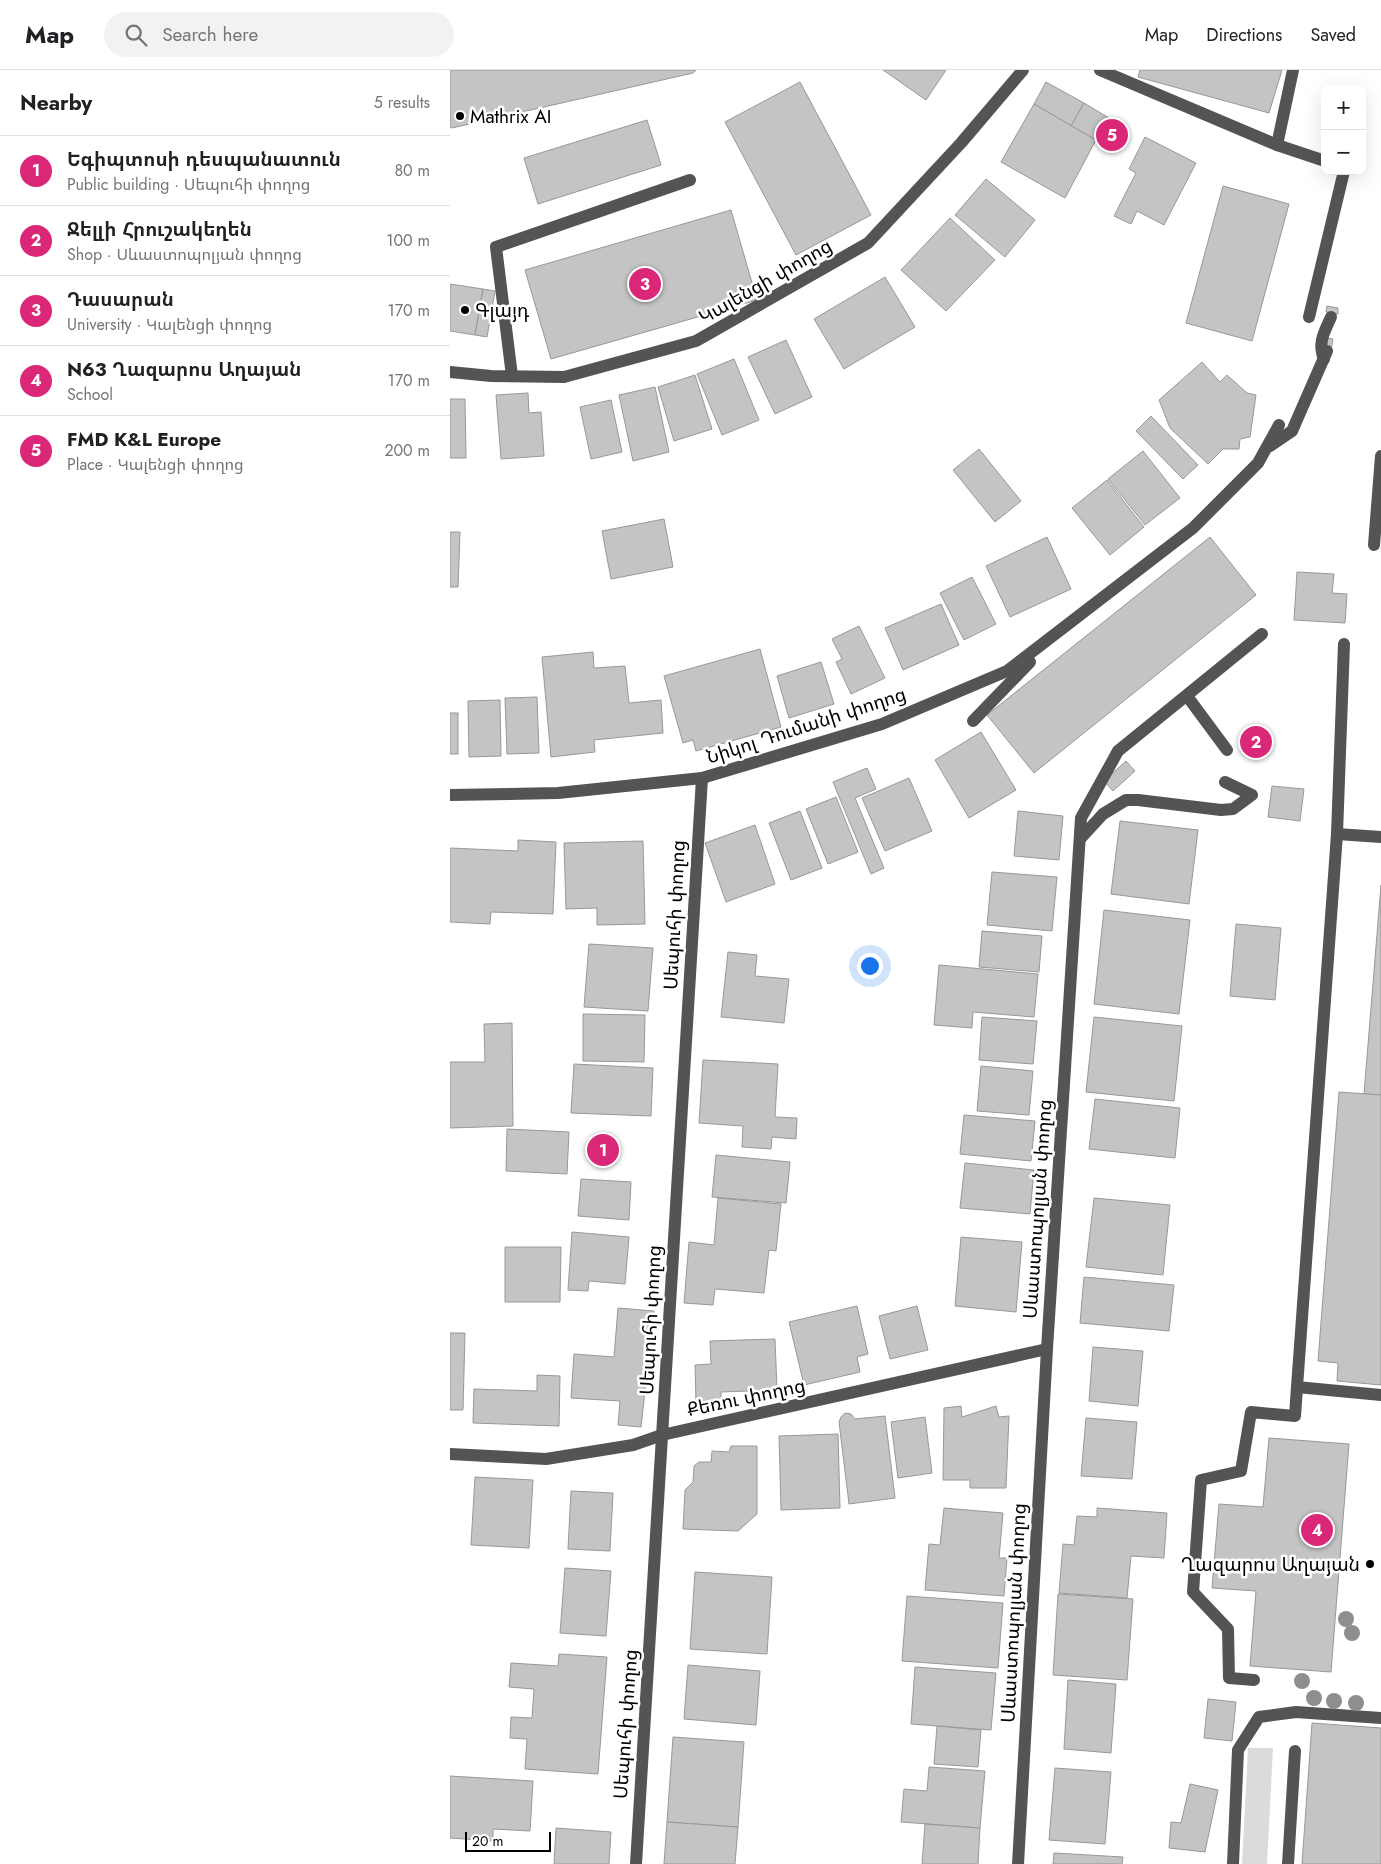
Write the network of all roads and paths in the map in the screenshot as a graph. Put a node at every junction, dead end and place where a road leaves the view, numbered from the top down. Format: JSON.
{"nodes":[{"id":1,"x":1023,"y":70,"type":"edge"},
{"id":2,"x":1100,"y":70,"type":"edge"},
{"id":3,"x":1293,"y":70,"type":"edge"},
{"id":4,"x":1277,"y":145,"type":"junction"},
{"id":5,"x":1321,"y":160,"type":"edge"},
{"id":6,"x":1343,"y":175,"type":"edge"},
{"id":7,"x":690,"y":180,"type":"dead end"},
{"id":8,"x":1309,"y":316,"type":"dead end"},
{"id":9,"x":1331,"y":317,"type":"dead end"},
{"id":10,"x":450,"y":372,"type":"edge"},
{"id":11,"x":512,"y":376,"type":"junction"},
{"id":12,"x":1279,"y":424,"type":"dead end"},
{"id":13,"x":1268,"y":447,"type":"junction"},
{"id":14,"x":1381,"y":456,"type":"edge"},
{"id":15,"x":1374,"y":545,"type":"dead end"},
{"id":16,"x":1061,"y":629,"type":"junction"},
{"id":17,"x":1262,"y":634,"type":"dead end"},
{"id":18,"x":1344,"y":644,"type":"dead end"},
{"id":19,"x":1187,"y":696,"type":"junction"},
{"id":20,"x":973,"y":721,"type":"dead end"},
{"id":21,"x":1228,"y":750,"type":"dead end"},
{"id":22,"x":702,"y":778,"type":"junction"},
{"id":23,"x":1226,"y":782,"type":"dead end"},
{"id":24,"x":450,"y":795,"type":"edge"},
{"id":25,"x":1337,"y":834,"type":"junction"},
{"id":26,"x":1381,"y":837,"type":"edge"},
{"id":27,"x":1080,"y":839,"type":"junction"},
{"id":28,"x":1047,"y":1349,"type":"junction"},
{"id":29,"x":1297,"y":1387,"type":"junction"},
{"id":30,"x":1381,"y":1395,"type":"edge"},
{"id":31,"x":662,"y":1434,"type":"junction"},
{"id":32,"x":450,"y":1454,"type":"edge"},
{"id":33,"x":1254,"y":1680,"type":"dead end"},
{"id":34,"x":1381,"y":1718,"type":"edge"},
{"id":35,"x":1295,"y":1751,"type":"dead end"},
{"id":36,"x":636,"y":1864,"type":"edge"},
{"id":37,"x":1018,"y":1864,"type":"edge"},
{"id":38,"x":1233,"y":1864,"type":"edge"},
{"id":39,"x":1288,"y":1864,"type":"edge"}],
"edges":[{"from":1,"to":11,"type":"street","name":"Կալենցի փողոց"},
{"from":2,"to":4,"type":"street"},
{"from":3,"to":4,"type":"street"},
{"from":4,"to":5,"type":"street"},
{"from":6,"to":8,"type":"street"},
{"from":7,"to":11,"type":"street"},
{"from":9,"to":13,"type":"street"},
{"from":10,"to":11,"type":"street","name":"Կալենցի փողոց"},
{"from":12,"to":13,"type":"street","name":"Նիկոլ Դումանի փողոց"},
{"from":13,"to":16,"type":"street","name":"Նիկոլ Դումանի փողոց"},
{"from":14,"to":15,"type":"street"},
{"from":16,"to":20,"type":"street"},
{"from":16,"to":22,"type":"street","name":"Նիկոլ Դումանի փողոց"},
{"from":17,"to":19,"type":"street","name":"Սևաստոպոլյան փողոց"},
{"from":18,"to":25,"type":"street"},
{"from":19,"to":21,"type":"street"},
{"from":19,"to":27,"type":"street","name":"Սևաստոպոլյան փողոց"},
{"from":22,"to":24,"type":"street","name":"Նիկոլ Դումանի փողոց"},
{"from":22,"to":31,"type":"street","name":"Սեպուհի փողոց"},
{"from":23,"to":27,"type":"street"},
{"from":25,"to":26,"type":"street"},
{"from":25,"to":29,"type":"street"},
{"from":27,"to":28,"type":"street","name":"Սևաստոպոլյան փողոց"},
{"from":28,"to":31,"type":"street","name":"Քեռու փողոց"},
{"from":28,"to":37,"type":"street","name":"Սևաստոպոլյան փողոց"},
{"from":29,"to":30,"type":"street"},
{"from":29,"to":33,"type":"street"},
{"from":31,"to":32,"type":"street","name":"Քեռու փողոց"},
{"from":31,"to":36,"type":"street","name":"Սեպուհի փողոց"},
{"from":34,"to":38,"type":"street"},
{"from":35,"to":39,"type":"street"}]}
